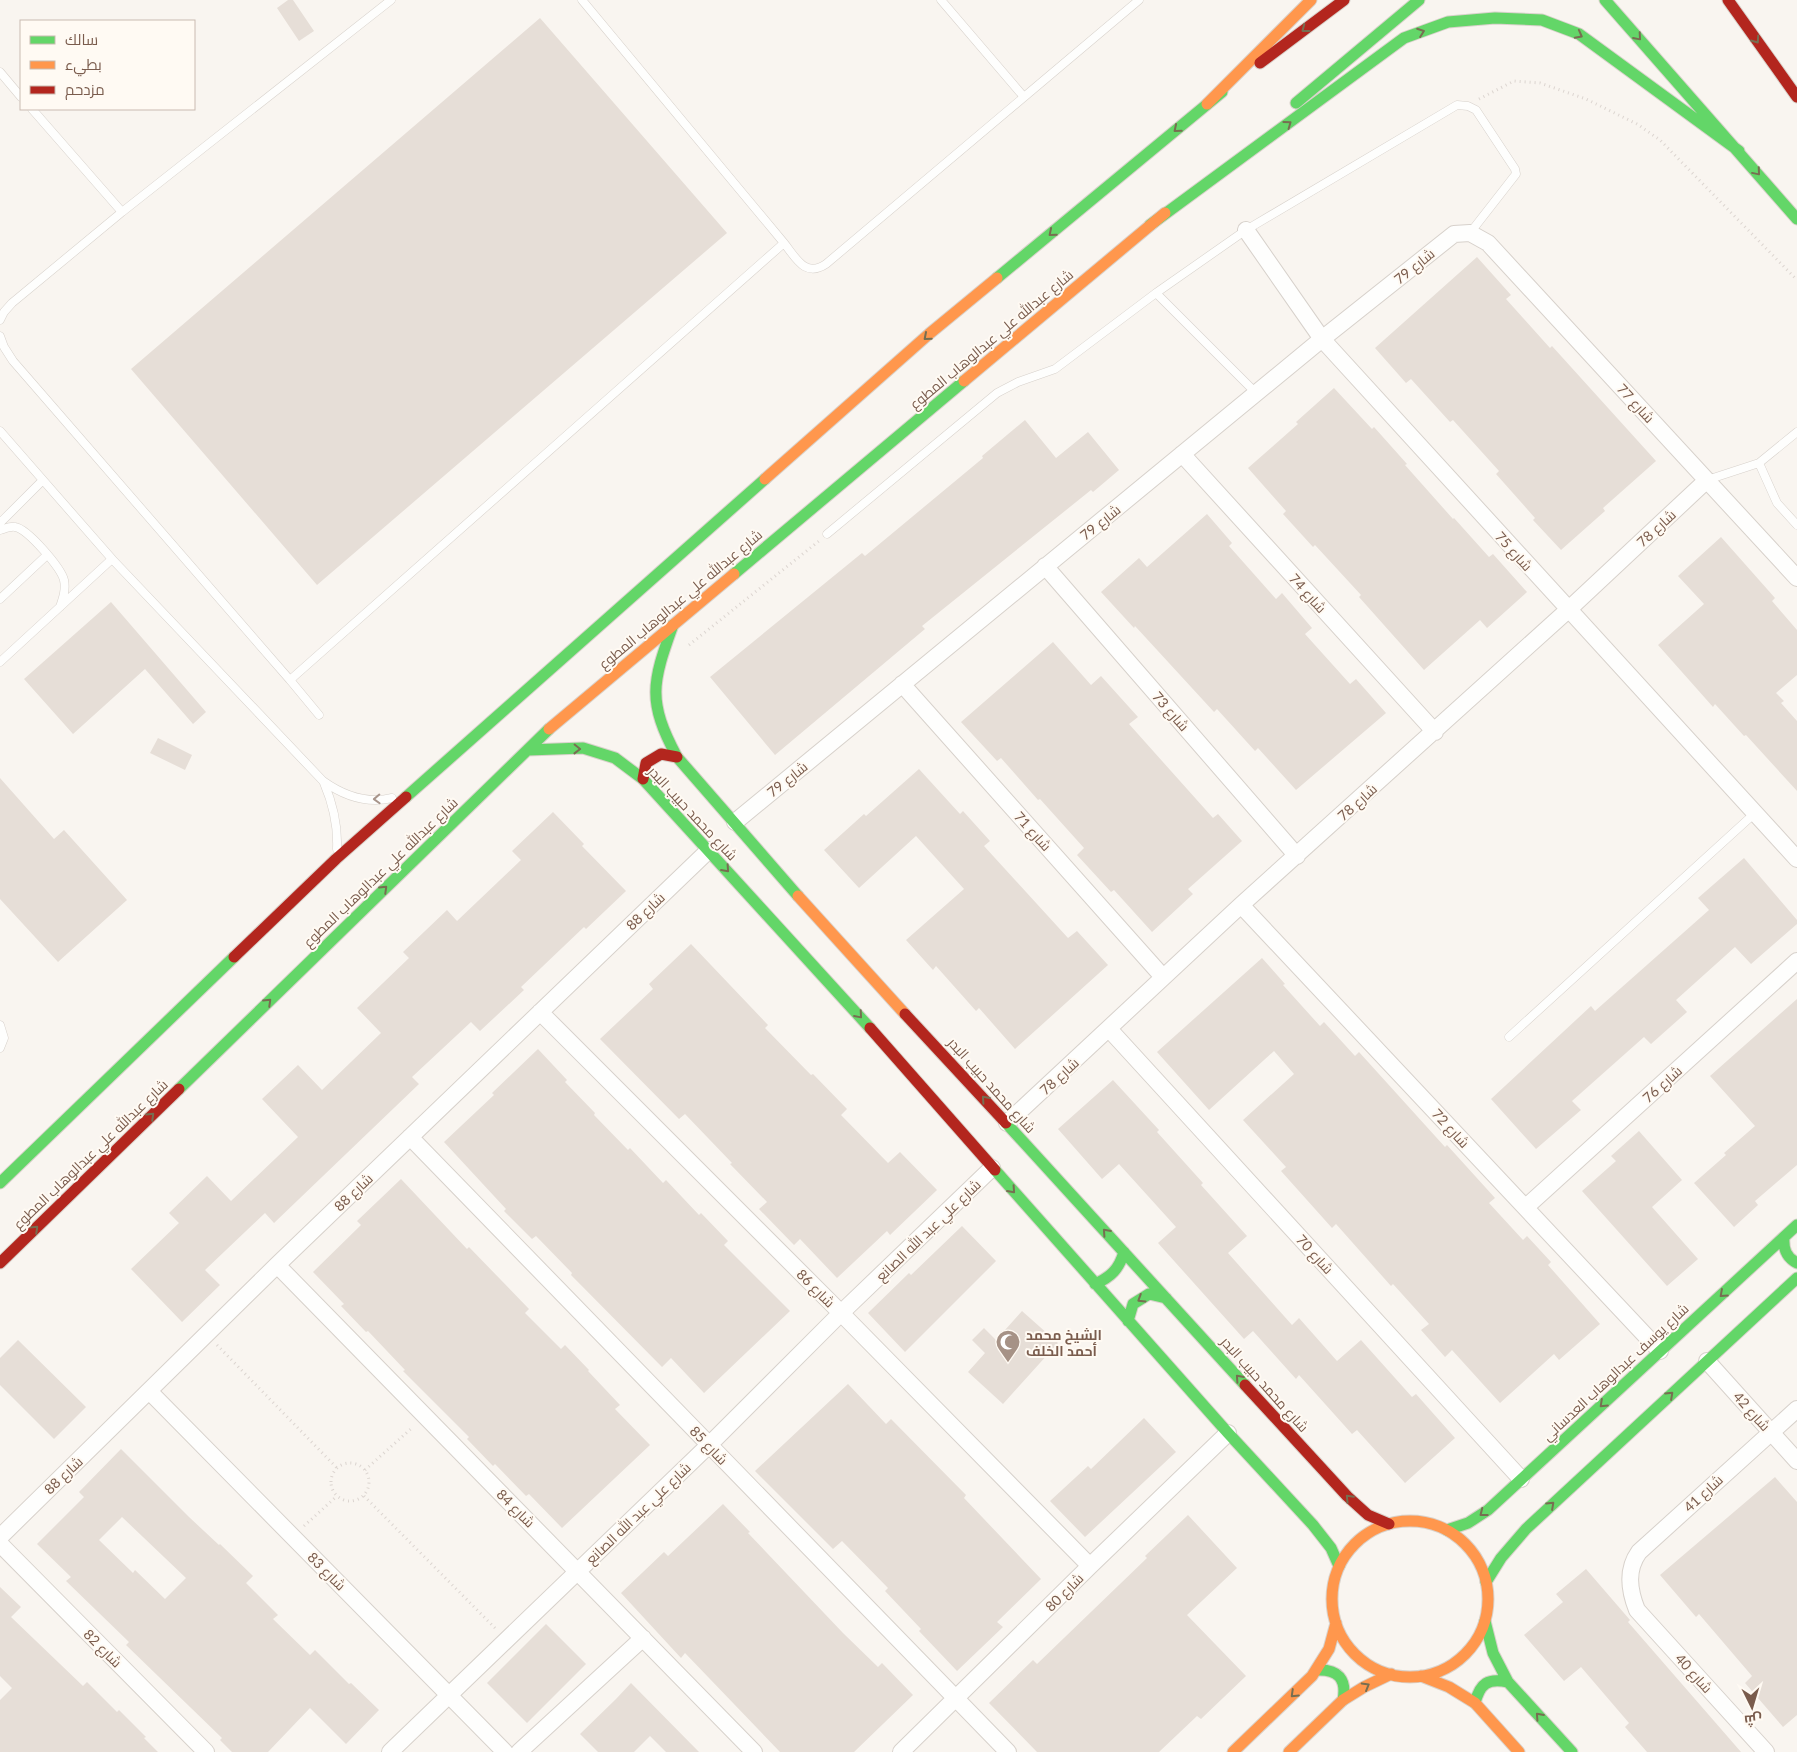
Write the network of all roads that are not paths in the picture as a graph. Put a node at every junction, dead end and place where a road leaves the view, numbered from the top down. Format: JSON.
{"nodes":[{"id":1,"x":391,"y":0,"type":"edge"},
{"id":2,"x":582,"y":0,"type":"edge"},
{"id":3,"x":941,"y":0,"type":"edge"},
{"id":4,"x":1139,"y":0,"type":"edge"},
{"id":5,"x":1312,"y":0,"type":"edge"},
{"id":6,"x":1344,"y":0,"type":"edge"},
{"id":7,"x":1419,"y":0,"type":"edge"},
{"id":8,"x":1606,"y":0,"type":"edge"},
{"id":9,"x":1728,"y":0,"type":"edge"},
{"id":10,"x":0,"y":72,"type":"edge"},
{"id":11,"x":20,"y":96,"type":"edge"},
{"id":12,"x":1024,"y":97,"type":"junction"},
{"id":13,"x":1797,"y":97,"type":"edge"},
{"id":14,"x":1207,"y":104,"type":"junction"},
{"id":15,"x":33,"y":110,"type":"edge"},
{"id":16,"x":1739,"y":151,"type":"junction"},
{"id":17,"x":122,"y":212,"type":"junction"},
{"id":18,"x":1797,"y":220,"type":"edge"},
{"id":19,"x":1150,"y":225,"type":"junction"},
{"id":20,"x":1246,"y":230,"type":"junction"},
{"id":21,"x":1470,"y":232,"type":"junction"},
{"id":22,"x":784,"y":243,"type":"junction"},
{"id":23,"x":1156,"y":293,"type":"junction"},
{"id":24,"x":0,"y":320,"type":"edge"},
{"id":25,"x":0,"y":336,"type":"edge"},
{"id":26,"x":1322,"y":339,"type":"junction"},
{"id":27,"x":1256,"y":393,"type":"junction"},
{"id":28,"x":0,"y":431,"type":"edge"},
{"id":29,"x":1797,"y":432,"type":"edge"},
{"id":30,"x":1182,"y":454,"type":"junction"},
{"id":31,"x":1759,"y":463,"type":"junction"},
{"id":32,"x":1707,"y":480,"type":"junction"},
{"id":33,"x":42,"y":481,"type":"junction"},
{"id":34,"x":0,"y":523,"type":"edge"},
{"id":35,"x":1797,"y":525,"type":"edge"},
{"id":36,"x":0,"y":530,"type":"edge"},
{"id":37,"x":827,"y":534,"type":"road end"},
{"id":38,"x":47,"y":555,"type":"junction"},
{"id":39,"x":112,"y":558,"type":"junction"},
{"id":40,"x":1045,"y":566,"type":"junction"},
{"id":41,"x":1797,"y":578,"type":"edge"},
{"id":42,"x":0,"y":599,"type":"edge"},
{"id":43,"x":60,"y":607,"type":"junction"},
{"id":44,"x":1568,"y":610,"type":"junction"},
{"id":45,"x":672,"y":625,"type":"junction"},
{"id":46,"x":0,"y":662,"type":"edge"},
{"id":47,"x":290,"y":680,"type":"junction"},
{"id":48,"x":902,"y":684,"type":"junction"},
{"id":49,"x":319,"y":716,"type":"dead end"},
{"id":50,"x":1434,"y":732,"type":"junction"},
{"id":51,"x":528,"y":750,"type":"junction"},
{"id":52,"x":677,"y":757,"type":"junction"},
{"id":53,"x":643,"y":779,"type":"junction"},
{"id":54,"x":323,"y":781,"type":"junction"},
{"id":55,"x":422,"y":784,"type":"junction"},
{"id":56,"x":1756,"y":813,"type":"junction"},
{"id":57,"x":735,"y":822,"type":"junction"},
{"id":58,"x":709,"y":850,"type":"junction"},
{"id":59,"x":1297,"y":856,"type":"junction"},
{"id":60,"x":336,"y":859,"type":"junction"},
{"id":61,"x":1797,"y":859,"type":"edge"},
{"id":62,"x":1241,"y":905,"type":"junction"},
{"id":63,"x":832,"y":934,"type":"junction"},
{"id":64,"x":830,"y":948,"type":"dead end"},
{"id":65,"x":803,"y":956,"type":"junction"},
{"id":66,"x":818,"y":957,"type":"dead end"},
{"id":67,"x":1797,"y":961,"type":"edge"},
{"id":68,"x":872,"y":975,"type":"junction"},
{"id":69,"x":1163,"y":977,"type":"junction"},
{"id":70,"x":859,"y":978,"type":"dead end"},
{"id":71,"x":849,"y":986,"type":"dead end"},
{"id":72,"x":843,"y":998,"type":"junction"},
{"id":73,"x":540,"y":1012,"type":"junction"},
{"id":74,"x":0,"y":1025,"type":"edge"},
{"id":75,"x":1109,"y":1028,"type":"junction"},
{"id":76,"x":1509,"y":1037,"type":"dead end"},
{"id":77,"x":0,"y":1048,"type":"edge"},
{"id":78,"x":1007,"y":1124,"type":"junction"},
{"id":79,"x":410,"y":1137,"type":"junction"},
{"id":80,"x":28,"y":1157,"type":"junction"},
{"id":81,"x":0,"y":1165,"type":"edge"},
{"id":82,"x":992,"y":1168,"type":"junction"},
{"id":83,"x":0,"y":1183,"type":"edge"},
{"id":84,"x":1526,"y":1207,"type":"junction"},
{"id":85,"x":1797,"y":1225,"type":"edge"},
{"id":86,"x":1784,"y":1236,"type":"junction"},
{"id":87,"x":1124,"y":1252,"type":"junction"},
{"id":88,"x":0,"y":1263,"type":"edge"},
{"id":89,"x":1797,"y":1263,"type":"edge"},
{"id":90,"x":277,"y":1265,"type":"junction"},
{"id":91,"x":1748,"y":1272,"type":"junction"},
{"id":92,"x":1764,"y":1274,"type":"dead end"},
{"id":93,"x":1797,"y":1278,"type":"edge"},
{"id":94,"x":1095,"y":1284,"type":"junction"},
{"id":95,"x":1773,"y":1288,"type":"dead end"},
{"id":96,"x":1166,"y":1298,"type":"junction"},
{"id":97,"x":1768,"y":1305,"type":"junction"},
{"id":98,"x":841,"y":1313,"type":"junction"},
{"id":99,"x":1128,"y":1321,"type":"junction"},
{"id":100,"x":1660,"y":1351,"type":"junction"},
{"id":101,"x":1707,"y":1361,"type":"junction"},
{"id":102,"x":149,"y":1391,"type":"junction"},
{"id":103,"x":1797,"y":1408,"type":"edge"},
{"id":104,"x":1770,"y":1431,"type":"junction"},
{"id":105,"x":1228,"y":1433,"type":"junction"},
{"id":106,"x":709,"y":1445,"type":"junction"},
{"id":107,"x":1797,"y":1461,"type":"edge"},
{"id":108,"x":1521,"y":1479,"type":"junction"},
{"id":109,"x":1389,"y":1524,"type":"junction"},
{"id":110,"x":1447,"y":1530,"type":"junction"},
{"id":111,"x":0,"y":1537,"type":"edge"},
{"id":112,"x":0,"y":1544,"type":"edge"},
{"id":113,"x":1090,"y":1566,"type":"junction"},
{"id":114,"x":1339,"y":1566,"type":"junction"},
{"id":115,"x":578,"y":1571,"type":"junction"},
{"id":116,"x":1486,"y":1582,"type":"junction"},
{"id":117,"x":1630,"y":1589,"type":"joint"},
{"id":118,"x":1485,"y":1621,"type":"junction"},
{"id":119,"x":1336,"y":1623,"type":"junction"},
{"id":120,"x":643,"y":1638,"type":"junction"},
{"id":121,"x":1316,"y":1670,"type":"junction"},
{"id":122,"x":1391,"y":1674,"type":"junction"},
{"id":123,"x":1421,"y":1676,"type":"junction"},
{"id":124,"x":1508,"y":1682,"type":"junction"},
{"id":125,"x":449,"y":1694,"type":"junction"},
{"id":126,"x":956,"y":1699,"type":"junction"},
{"id":127,"x":1343,"y":1700,"type":"junction"},
{"id":128,"x":1475,"y":1703,"type":"junction"},
{"id":129,"x":206,"y":1752,"type":"edge"},
{"id":130,"x":390,"y":1752,"type":"edge"},
{"id":131,"x":504,"y":1752,"type":"edge"},
{"id":132,"x":520,"y":1752,"type":"edge"},
{"id":133,"x":754,"y":1752,"type":"edge"},
{"id":134,"x":901,"y":1752,"type":"edge"},
{"id":135,"x":1008,"y":1752,"type":"edge"},
{"id":136,"x":1233,"y":1752,"type":"edge"},
{"id":137,"x":1289,"y":1752,"type":"edge"},
{"id":138,"x":1519,"y":1752,"type":"edge"},
{"id":139,"x":1572,"y":1752,"type":"edge"},
{"id":140,"x":1766,"y":1752,"type":"edge"}],
"edges":[{"from":1,"to":17,"type":"lane"},
{"from":2,"to":22,"type":"lane"},
{"from":3,"to":12,"type":"lane"},
{"from":4,"to":12,"type":"lane"},
{"from":5,"to":14,"type":"main road"},
{"from":6,"to":14,"type":"main road","one_way":true},
{"from":7,"to":19,"type":"main road","name":"شارع عبدالله علي عبدالوهاب المطوع"},
{"from":8,"to":16,"type":"main road","one_way":true},
{"from":9,"to":13,"type":"main road","one_way":true},
{"from":10,"to":11,"type":"lane"},
{"from":12,"to":22,"type":"lane"},
{"from":14,"to":55,"type":"main road","one_way":true},
{"from":15,"to":17,"type":"lane"},
{"from":16,"to":18,"type":"main road","one_way":true},
{"from":19,"to":16,"type":"main road","one_way":true},
{"from":17,"to":24,"type":"lane"},
{"from":19,"to":45,"type":"main road","name":"شارع عبدالله علي عبدالوهاب المطوع"},
{"from":20,"to":21,"type":"lane"},
{"from":20,"to":23,"type":"lane"},
{"from":20,"to":26,"type":"street","name":"شارع 75"},
{"from":21,"to":26,"type":"street","name":"شارع 79"},
{"from":21,"to":32,"type":"street","name":"شارع 77"},
{"from":22,"to":47,"type":"lane"},
{"from":23,"to":27,"type":"lane"},
{"from":23,"to":37,"type":"lane"},
{"from":25,"to":47,"type":"lane"},
{"from":26,"to":27,"type":"street","name":"شارع 79"},
{"from":26,"to":44,"type":"street","name":"شارع 75"},
{"from":27,"to":30,"type":"street","name":"شارع 79"},
{"from":28,"to":33,"type":"lane"},
{"from":29,"to":31,"type":"lane"},
{"from":30,"to":40,"type":"street","name":"شارع 79"},
{"from":30,"to":50,"type":"street","name":"شارع 74"},
{"from":31,"to":32,"type":"lane"},
{"from":31,"to":35,"type":"lane"},
{"from":32,"to":41,"type":"street","name":"شارع 77"},
{"from":32,"to":44,"type":"street","name":"شارع 78"},
{"from":33,"to":34,"type":"lane"},
{"from":33,"to":39,"type":"lane"},
{"from":36,"to":38,"type":"lane"},
{"from":38,"to":42,"type":"lane"},
{"from":38,"to":43,"type":"lane"},
{"from":39,"to":43,"type":"lane"},
{"from":39,"to":54,"type":"lane"},
{"from":40,"to":48,"type":"street","name":"شارع 79"},
{"from":40,"to":59,"type":"street","name":"شارع 73"},
{"from":43,"to":46,"type":"lane"},
{"from":44,"to":50,"type":"street","name":"شارع 78"},
{"from":44,"to":56,"type":"street","name":"شارع 75"},
{"from":45,"to":51,"type":"main road","name":"شارع عبدالله علي عبدالوهاب المطوع"},
{"from":45,"to":52,"type":"main road","name":"شارع محمد حبيب البدر"},
{"from":47,"to":49,"type":"lane"},
{"from":48,"to":57,"type":"street","name":"شارع 79"},
{"from":48,"to":69,"type":"street","name":"شارع 71"},
{"from":50,"to":59,"type":"street","name":"شارع 78"},
{"from":51,"to":53,"type":"main road","name":"شارع محمد حبيب البدر","one_way":true},
{"from":88,"to":51,"type":"main road","name":"شارع عبدالله علي عبدالوهاب المطوع","one_way":true},
{"from":52,"to":53,"type":"main road"},
{"from":52,"to":57,"type":"main road","name":"شارع محمد حبيب البدر"},
{"from":53,"to":58,"type":"main road","name":"شارع محمد حبيب البدر"},
{"from":55,"to":54,"type":"lane","one_way":true},
{"from":54,"to":60,"type":"lane"},
{"from":55,"to":60,"type":"main road"},
{"from":56,"to":61,"type":"street","name":"شارع 75"},
{"from":56,"to":76,"type":"lane"},
{"from":57,"to":63,"type":"main road","name":"شارع محمد حبيب البدر"},
{"from":58,"to":65,"type":"main road","name":"شارع محمد حبيب البدر","one_way":true},
{"from":58,"to":73,"type":"street","name":"شارع 88"},
{"from":59,"to":62,"type":"street","name":"شارع 78"},
{"from":60,"to":80,"type":"main road"},
{"from":62,"to":69,"type":"street","name":"شارع 78"},
{"from":62,"to":84,"type":"street","name":"شارع 72"},
{"from":63,"to":64,"type":"main road"},
{"from":63,"to":68,"type":"main road","name":"شارع محمد حبيب البدر"},
{"from":65,"to":66,"type":"main road"},
{"from":65,"to":72,"type":"main road","name":"شارع محمد حبيب البدر"},
{"from":67,"to":84,"type":"street","name":"شارع 76"},
{"from":68,"to":70,"type":"main road"},
{"from":78,"to":68,"type":"main road","name":"شارع محمد حبيب البدر","one_way":true},
{"from":69,"to":75,"type":"street","name":"شارع 78"},
{"from":71,"to":72,"type":"main road"},
{"from":72,"to":82,"type":"main road","name":"شارع محمد حبيب البدر","one_way":true},
{"from":73,"to":79,"type":"street","name":"شارع 88"},
{"from":73,"to":98,"type":"street","name":"شارع 86"},
{"from":74,"to":77,"type":"lane"},
{"from":75,"to":78,"type":"street","name":"شارع 78"},
{"from":75,"to":108,"type":"street","name":"شارع 70"},
{"from":87,"to":78,"type":"main road","name":"شارع محمد حبيب البدر","one_way":true},
{"from":79,"to":90,"type":"street","name":"شارع 88"},
{"from":79,"to":106,"type":"street","name":"شارع 85"},
{"from":80,"to":81,"type":"main road"},
{"from":80,"to":83,"type":"main road"},
{"from":82,"to":94,"type":"main road","name":"شارع محمد حبيب البدر","one_way":true},
{"from":82,"to":98,"type":"street","name":"شارع علي عبد الله الصانع"},
{"from":84,"to":100,"type":"street","name":"شارع 72"},
{"from":85,"to":86,"type":"main road","name":"شارع يوسف عبدالوهاب العدساني"},
{"from":86,"to":89,"type":"main road"},
{"from":86,"to":91,"type":"main road","name":"شارع يوسف عبدالوهاب العدساني"},
{"from":87,"to":94,"type":"main road"},
{"from":87,"to":96,"type":"main road","name":"شارع محمد حبيب البدر"},
{"from":90,"to":102,"type":"street","name":"شارع 88"},
{"from":90,"to":115,"type":"street","name":"شارع 84"},
{"from":91,"to":92,"type":"main road"},
{"from":91,"to":100,"type":"main road","name":"شارع يوسف عبدالوهاب العدساني","one_way":true},
{"from":93,"to":97,"type":"main road"},
{"from":94,"to":99,"type":"main road","name":"شارع محمد حبيب البدر"},
{"from":95,"to":97,"type":"main road"},
{"from":96,"to":99,"type":"main road","one_way":true},
{"from":109,"to":96,"type":"main road","name":"شارع محمد حبيب البدر","one_way":true},
{"from":97,"to":101,"type":"main road"},
{"from":98,"to":106,"type":"street","name":"شارع علي عبد الله الصانع"},
{"from":98,"to":113,"type":"street","name":"شارع 86"},
{"from":99,"to":105,"type":"main road","name":"شارع محمد حبيب البدر"},
{"from":100,"to":108,"type":"main road","name":"شارع يوسف عبدالوهاب العدساني","one_way":true},
{"from":101,"to":104,"type":"street","name":"شارع 42"},
{"from":116,"to":101,"type":"main road","one_way":true},
{"from":102,"to":111,"type":"street","name":"شارع 88"},
{"from":102,"to":125,"type":"street","name":"شارع 83"},
{"from":103,"to":104,"type":"street","name":"شارع 41"},
{"from":104,"to":107,"type":"street","name":"شارع 42"},
{"from":104,"to":117,"type":"street","name":"شارع 41"},
{"from":105,"to":113,"type":"street","name":"شارع 80"},
{"from":105,"to":114,"type":"main road","name":"شارع محمد حبيب البدر"},
{"from":106,"to":115,"type":"street","name":"شارع علي عبد الله الصانع"},
{"from":106,"to":126,"type":"street","name":"شارع 85"},
{"from":108,"to":110,"type":"main road","name":"شارع يوسف عبدالوهاب العدساني","one_way":true},
{"from":109,"to":110,"type":"main road"},
{"from":109,"to":114,"type":"main road"},
{"from":110,"to":116,"type":"main road"},
{"from":112,"to":129,"type":"street","name":"شارع 82"},
{"from":113,"to":126,"type":"street","name":"شارع 80"},
{"from":114,"to":119,"type":"main road"},
{"from":115,"to":120,"type":"street","name":"شارع 84"},
{"from":115,"to":125,"type":"street","name":"شارع علي عبد الله الصانع"},
{"from":116,"to":118,"type":"main road"},
{"from":117,"to":140,"type":"street","name":"شارع 40"},
{"from":118,"to":123,"type":"main road"},
{"from":118,"to":124,"type":"main road"},
{"from":119,"to":121,"type":"main road"},
{"from":119,"to":122,"type":"main road"},
{"from":120,"to":132,"type":"street"},
{"from":120,"to":133,"type":"street","name":"شارع 84"},
{"from":121,"to":127,"type":"main road"},
{"from":121,"to":136,"type":"main road","one_way":true},
{"from":122,"to":123,"type":"main road"},
{"from":127,"to":122,"type":"main road","one_way":true},
{"from":123,"to":128,"type":"main road"},
{"from":124,"to":128,"type":"main road"},
{"from":139,"to":124,"type":"main road","one_way":true},
{"from":125,"to":130,"type":"street","name":"شارع علي عبد الله الصانع"},
{"from":125,"to":131,"type":"street","name":"شارع 83"},
{"from":126,"to":134,"type":"street","name":"شارع 80"},
{"from":126,"to":135,"type":"street","name":"شارع 85"},
{"from":127,"to":137,"type":"main road"},
{"from":128,"to":138,"type":"main road"}]}
